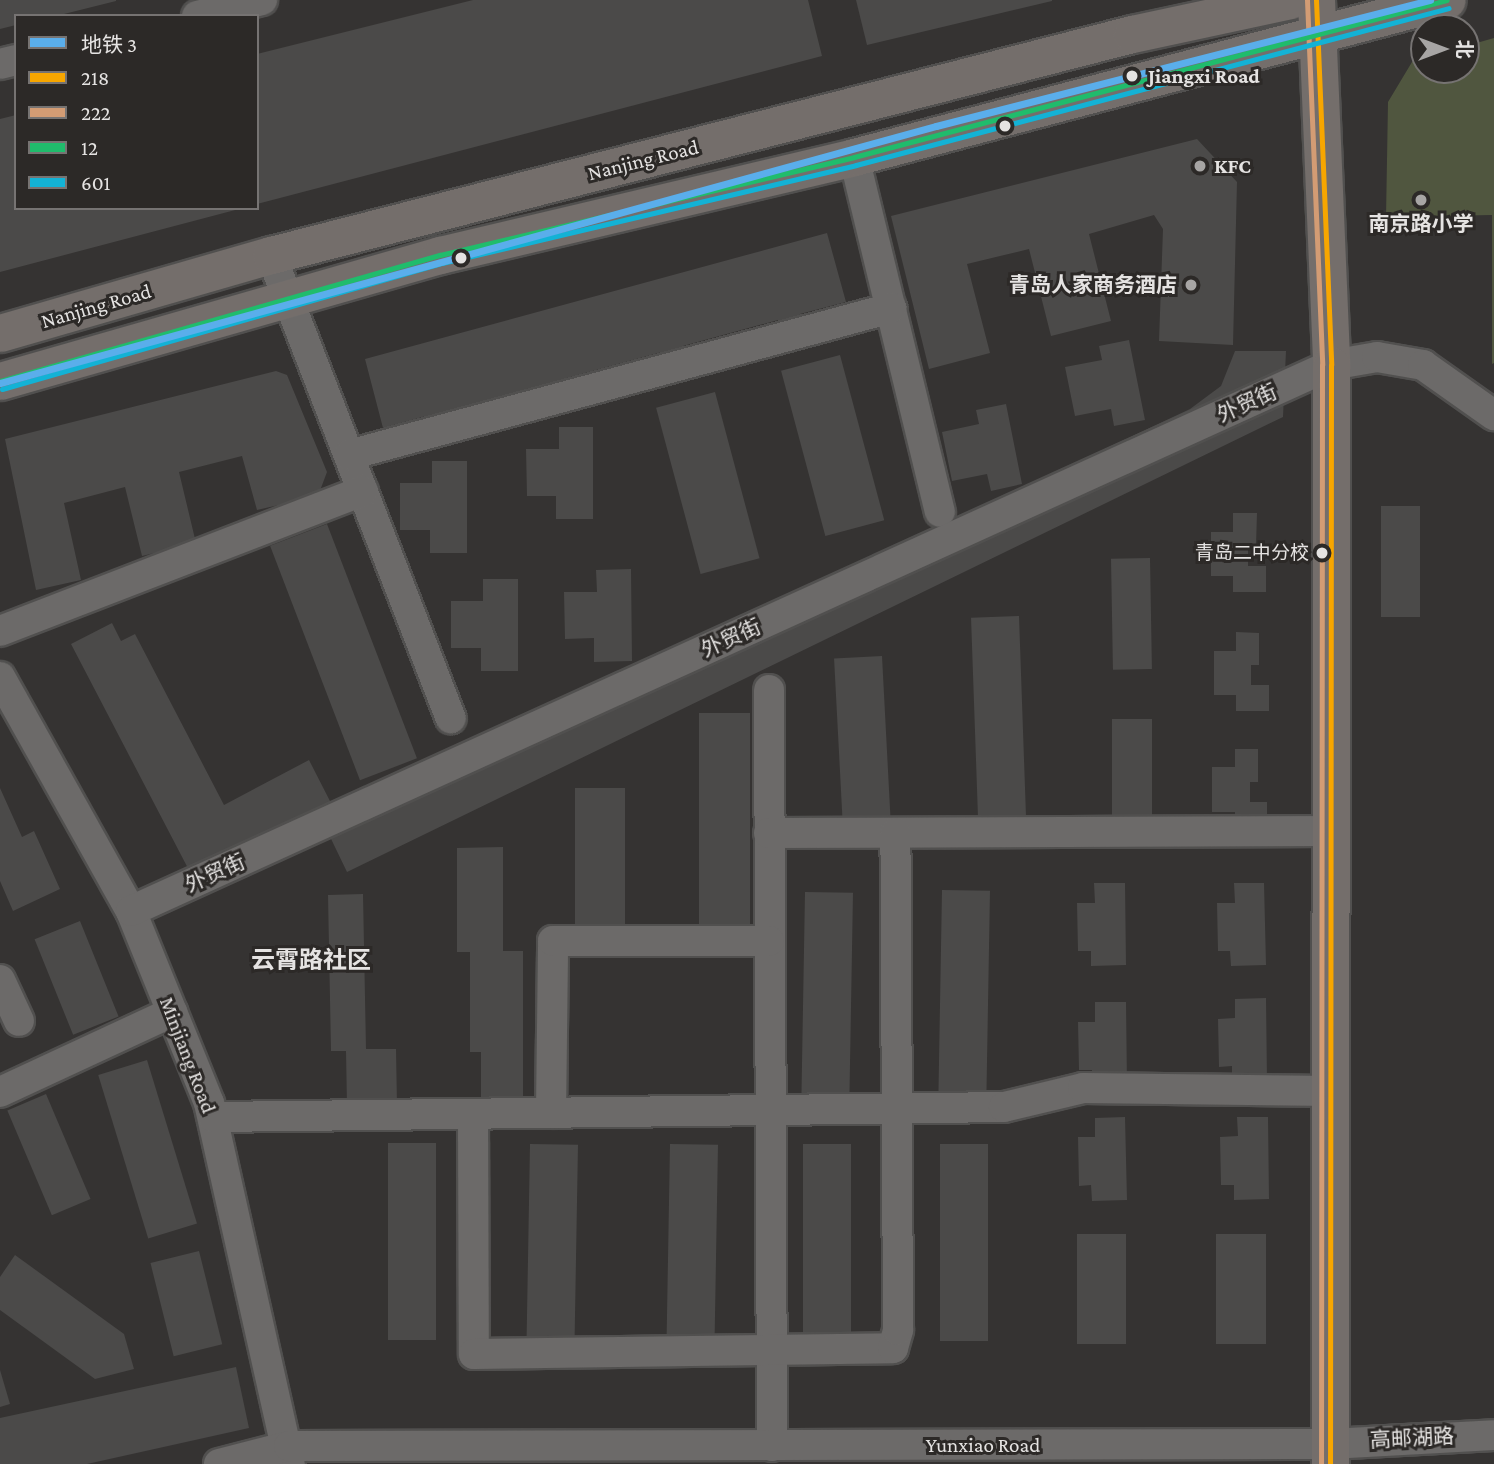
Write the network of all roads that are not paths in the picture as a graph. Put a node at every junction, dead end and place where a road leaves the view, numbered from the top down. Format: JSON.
{"nodes":[{"id":1,"x":262,"y":0,"type":"edge"},
{"id":2,"x":1290,"y":0,"type":"edge"},
{"id":3,"x":1447,"y":0,"type":"edge"},
{"id":4,"x":205,"y":14,"type":"edge"},
{"id":5,"x":1317,"y":17,"type":"edge"},
{"id":6,"x":854,"y":157,"type":"junction"},
{"id":7,"x":271,"y":255,"type":"junction"},
{"id":8,"x":288,"y":296,"type":"junction"},
{"id":9,"x":891,"y":308,"type":"junction"},
{"id":10,"x":0,"y":333,"type":"edge"},
{"id":11,"x":1331,"y":365,"type":"junction"},
{"id":12,"x":0,"y":381,"type":"edge"},
{"id":13,"x":1494,"y":415,"type":"edge"},
{"id":14,"x":349,"y":455,"type":"junction"},
{"id":15,"x":363,"y":491,"type":"junction"},
{"id":16,"x":940,"y":512,"type":"dead end"},
{"id":17,"x":0,"y":631,"type":"edge"},
{"id":18,"x":0,"y":677,"type":"edge"},
{"id":19,"x":769,"y":690,"type":"dead end"},
{"id":20,"x":451,"y":718,"type":"dead end"},
{"id":21,"x":1330,"y":831,"type":"junction"},
{"id":22,"x":895,"y":832,"type":"junction"},
{"id":23,"x":769,"y":833,"type":"junction"},
{"id":24,"x":131,"y":911,"type":"junction"},
{"id":25,"x":769,"y":941,"type":"junction"},
{"id":26,"x":0,"y":980,"type":"edge"},
{"id":27,"x":172,"y":1012,"type":"junction"},
{"id":28,"x":19,"y":1021,"type":"dead end"},
{"id":29,"x":1330,"y":1091,"type":"junction"},
{"id":30,"x":0,"y":1092,"type":"edge"},
{"id":31,"x":897,"y":1108,"type":"junction"},
{"id":32,"x":770,"y":1110,"type":"junction"},
{"id":33,"x":551,"y":1112,"type":"junction"},
{"id":34,"x":473,"y":1114,"type":"junction"},
{"id":35,"x":213,"y":1117,"type":"junction"},
{"id":36,"x":769,"y":1349,"type":"junction"},
{"id":37,"x":1494,"y":1436,"type":"edge"},
{"id":38,"x":772,"y":1446,"type":"junction"},
{"id":39,"x":1330,"y":1454,"type":"edge"},
{"id":40,"x":290,"y":1455,"type":"edge"},
{"id":41,"x":985,"y":1455,"type":"edge"},
{"id":42,"x":219,"y":1464,"type":"edge"}],
"edges":[{"from":1,"to":4,"type":"street"},
{"from":2,"to":7,"type":"main road","name":"Nanjing Road"},
{"from":3,"to":5,"type":"main road","name":"Nanjing Road"},
{"from":5,"to":6,"type":"main road","name":"Nanjing Road"},
{"from":5,"to":11,"type":"main road"},
{"from":6,"to":8,"type":"main road","name":"Nanjing Road"},
{"from":6,"to":9,"type":"street"},
{"from":7,"to":8,"type":"street"},
{"from":7,"to":10,"type":"main road","name":"Nanjing Road"},
{"from":8,"to":12,"type":"main road","name":"Nanjing Road"},
{"from":8,"to":14,"type":"street"},
{"from":9,"to":14,"type":"street"},
{"from":9,"to":16,"type":"street"},
{"from":11,"to":13,"type":"street","name":"外贸街"},
{"from":11,"to":21,"type":"main road"},
{"from":11,"to":24,"type":"street","name":"外贸街"},
{"from":14,"to":15,"type":"street"},
{"from":15,"to":17,"type":"street"},
{"from":15,"to":20,"type":"street"},
{"from":18,"to":24,"type":"street","name":"Minjiang Road"},
{"from":19,"to":23,"type":"street"},
{"from":21,"to":22,"type":"street"},
{"from":21,"to":29,"type":"main road"},
{"from":22,"to":23,"type":"street"},
{"from":22,"to":31,"type":"street"},
{"from":23,"to":25,"type":"street"},
{"from":24,"to":27,"type":"street","name":"Minjiang Road"},
{"from":25,"to":32,"type":"street"},
{"from":25,"to":33,"type":"street"},
{"from":26,"to":28,"type":"street"},
{"from":27,"to":30,"type":"street"},
{"from":27,"to":35,"type":"street","name":"Minjiang Road"},
{"from":29,"to":31,"type":"street"},
{"from":29,"to":39,"type":"main road"},
{"from":31,"to":32,"type":"street"},
{"from":31,"to":36,"type":"street"},
{"from":32,"to":33,"type":"street"},
{"from":32,"to":36,"type":"street"},
{"from":33,"to":34,"type":"street"},
{"from":34,"to":35,"type":"street"},
{"from":34,"to":36,"type":"street"},
{"from":35,"to":40,"type":"street","name":"Minjiang Road"},
{"from":36,"to":38,"type":"street"},
{"from":37,"to":39,"type":"street","name":"高邮湖路"},
{"from":38,"to":40,"type":"street","name":"Yunxiao Road"},
{"from":38,"to":41,"type":"street","name":"Yunxiao Road"},
{"from":39,"to":41,"type":"street","name":"Yunxiao Road"},
{"from":40,"to":42,"type":"street","name":"Yunxiao Road"}]}
